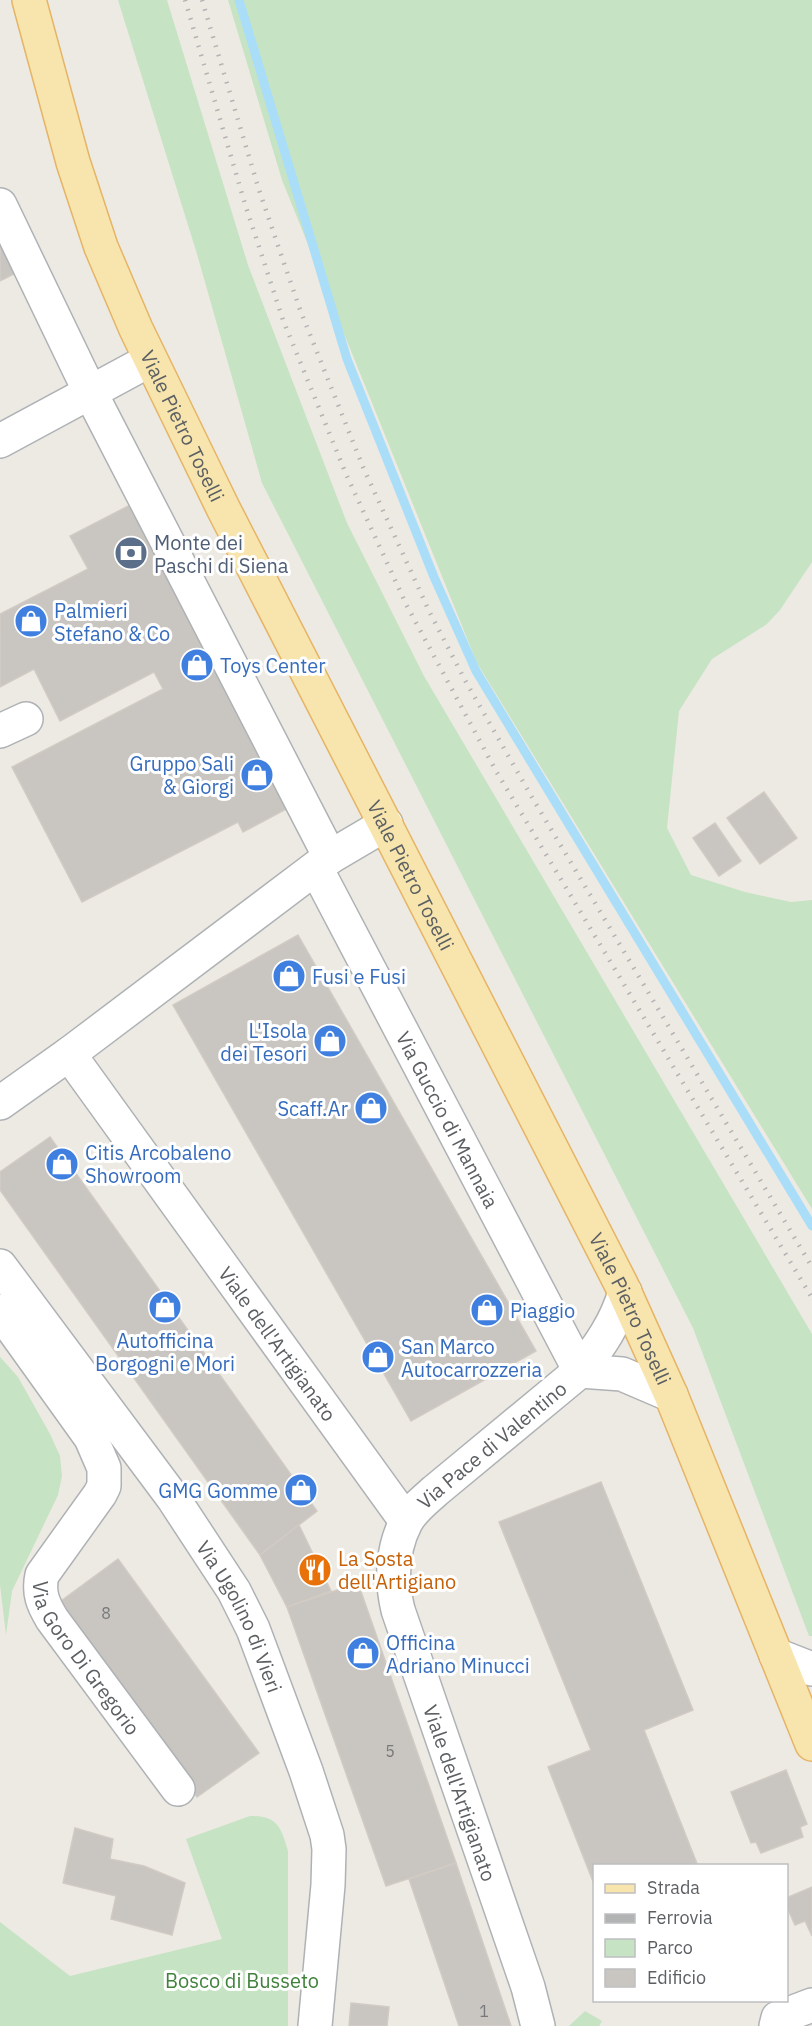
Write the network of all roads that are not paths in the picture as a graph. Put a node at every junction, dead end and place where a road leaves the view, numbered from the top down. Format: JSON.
{"nodes":[{"id":1,"x":29,"y":0,"type":"edge"},
{"id":2,"x":0,"y":205,"type":"edge"},
{"id":3,"x":150,"y":360,"type":"junction"},
{"id":4,"x":90,"y":392,"type":"junction"},
{"id":5,"x":0,"y":441,"type":"edge"},
{"id":6,"x":386,"y":824,"type":"junction"},
{"id":7,"x":323,"y":863,"type":"junction"},
{"id":8,"x":69,"y":1054,"type":"junction"},
{"id":9,"x":0,"y":1102,"type":"edge"},
{"id":10,"x":0,"y":1266,"type":"edge"},
{"id":11,"x":625,"y":1293,"type":"junction"},
{"id":12,"x":6,"y":1304,"type":"edge"},
{"id":13,"x":580,"y":1371,"type":"junction"},
{"id":14,"x":671,"y":1395,"type":"junction"},
{"id":15,"x":406,"y":1521,"type":"junction"},
{"id":16,"x":776,"y":1655,"type":"junction"},
{"id":17,"x":812,"y":1669,"type":"edge"},
{"id":18,"x":812,"y":1744,"type":"edge"},
{"id":19,"x":177,"y":1789,"type":"dead end"},
{"id":20,"x":812,"y":2005,"type":"edge"},
{"id":21,"x":777,"y":2022,"type":"edge"},
{"id":22,"x":315,"y":2026,"type":"edge"},
{"id":23,"x":538,"y":2026,"type":"edge"}],
"edges":[{"from":1,"to":3,"type":"main road","name":"Viale Pietro Toselli"},
{"from":2,"to":4,"type":"lane","name":"Via Guccio di Mannaia"},
{"from":3,"to":4,"type":"lane"},
{"from":3,"to":6,"type":"main road","name":"Viale Pietro Toselli"},
{"from":4,"to":5,"type":"lane"},
{"from":4,"to":7,"type":"lane","name":"Via Guccio di Mannaia"},
{"from":6,"to":7,"type":"lane"},
{"from":6,"to":11,"type":"main road","name":"Viale Pietro Toselli"},
{"from":7,"to":8,"type":"lane"},
{"from":7,"to":13,"type":"lane","name":"Via Guccio di Mannaia"},
{"from":8,"to":9,"type":"lane"},
{"from":8,"to":15,"type":"lane","name":"Viale dell'Artigianato"},
{"from":10,"to":12,"type":"lane","name":"Via Ugolino di Vieri"},
{"from":11,"to":13,"type":"lane","name":"Via Pace di Valentino"},
{"from":11,"to":14,"type":"main road","name":"Viale Pietro Toselli"},
{"from":12,"to":19,"type":"lane","name":"Via Goro Di Gregorio"},
{"from":12,"to":22,"type":"lane","name":"Via Ugolino di Vieri"},
{"from":13,"to":14,"type":"lane","name":"Via Pace di Valentino"},
{"from":13,"to":15,"type":"lane","name":"Via Pace di Valentino"},
{"from":14,"to":16,"type":"main road","name":"Viale Pietro Toselli"},
{"from":15,"to":23,"type":"lane","name":"Viale dell'Artigianato"},
{"from":16,"to":17,"type":"lane"},
{"from":16,"to":18,"type":"main road","name":"Viale Pietro Toselli"},
{"from":20,"to":21,"type":"lane"}]}
